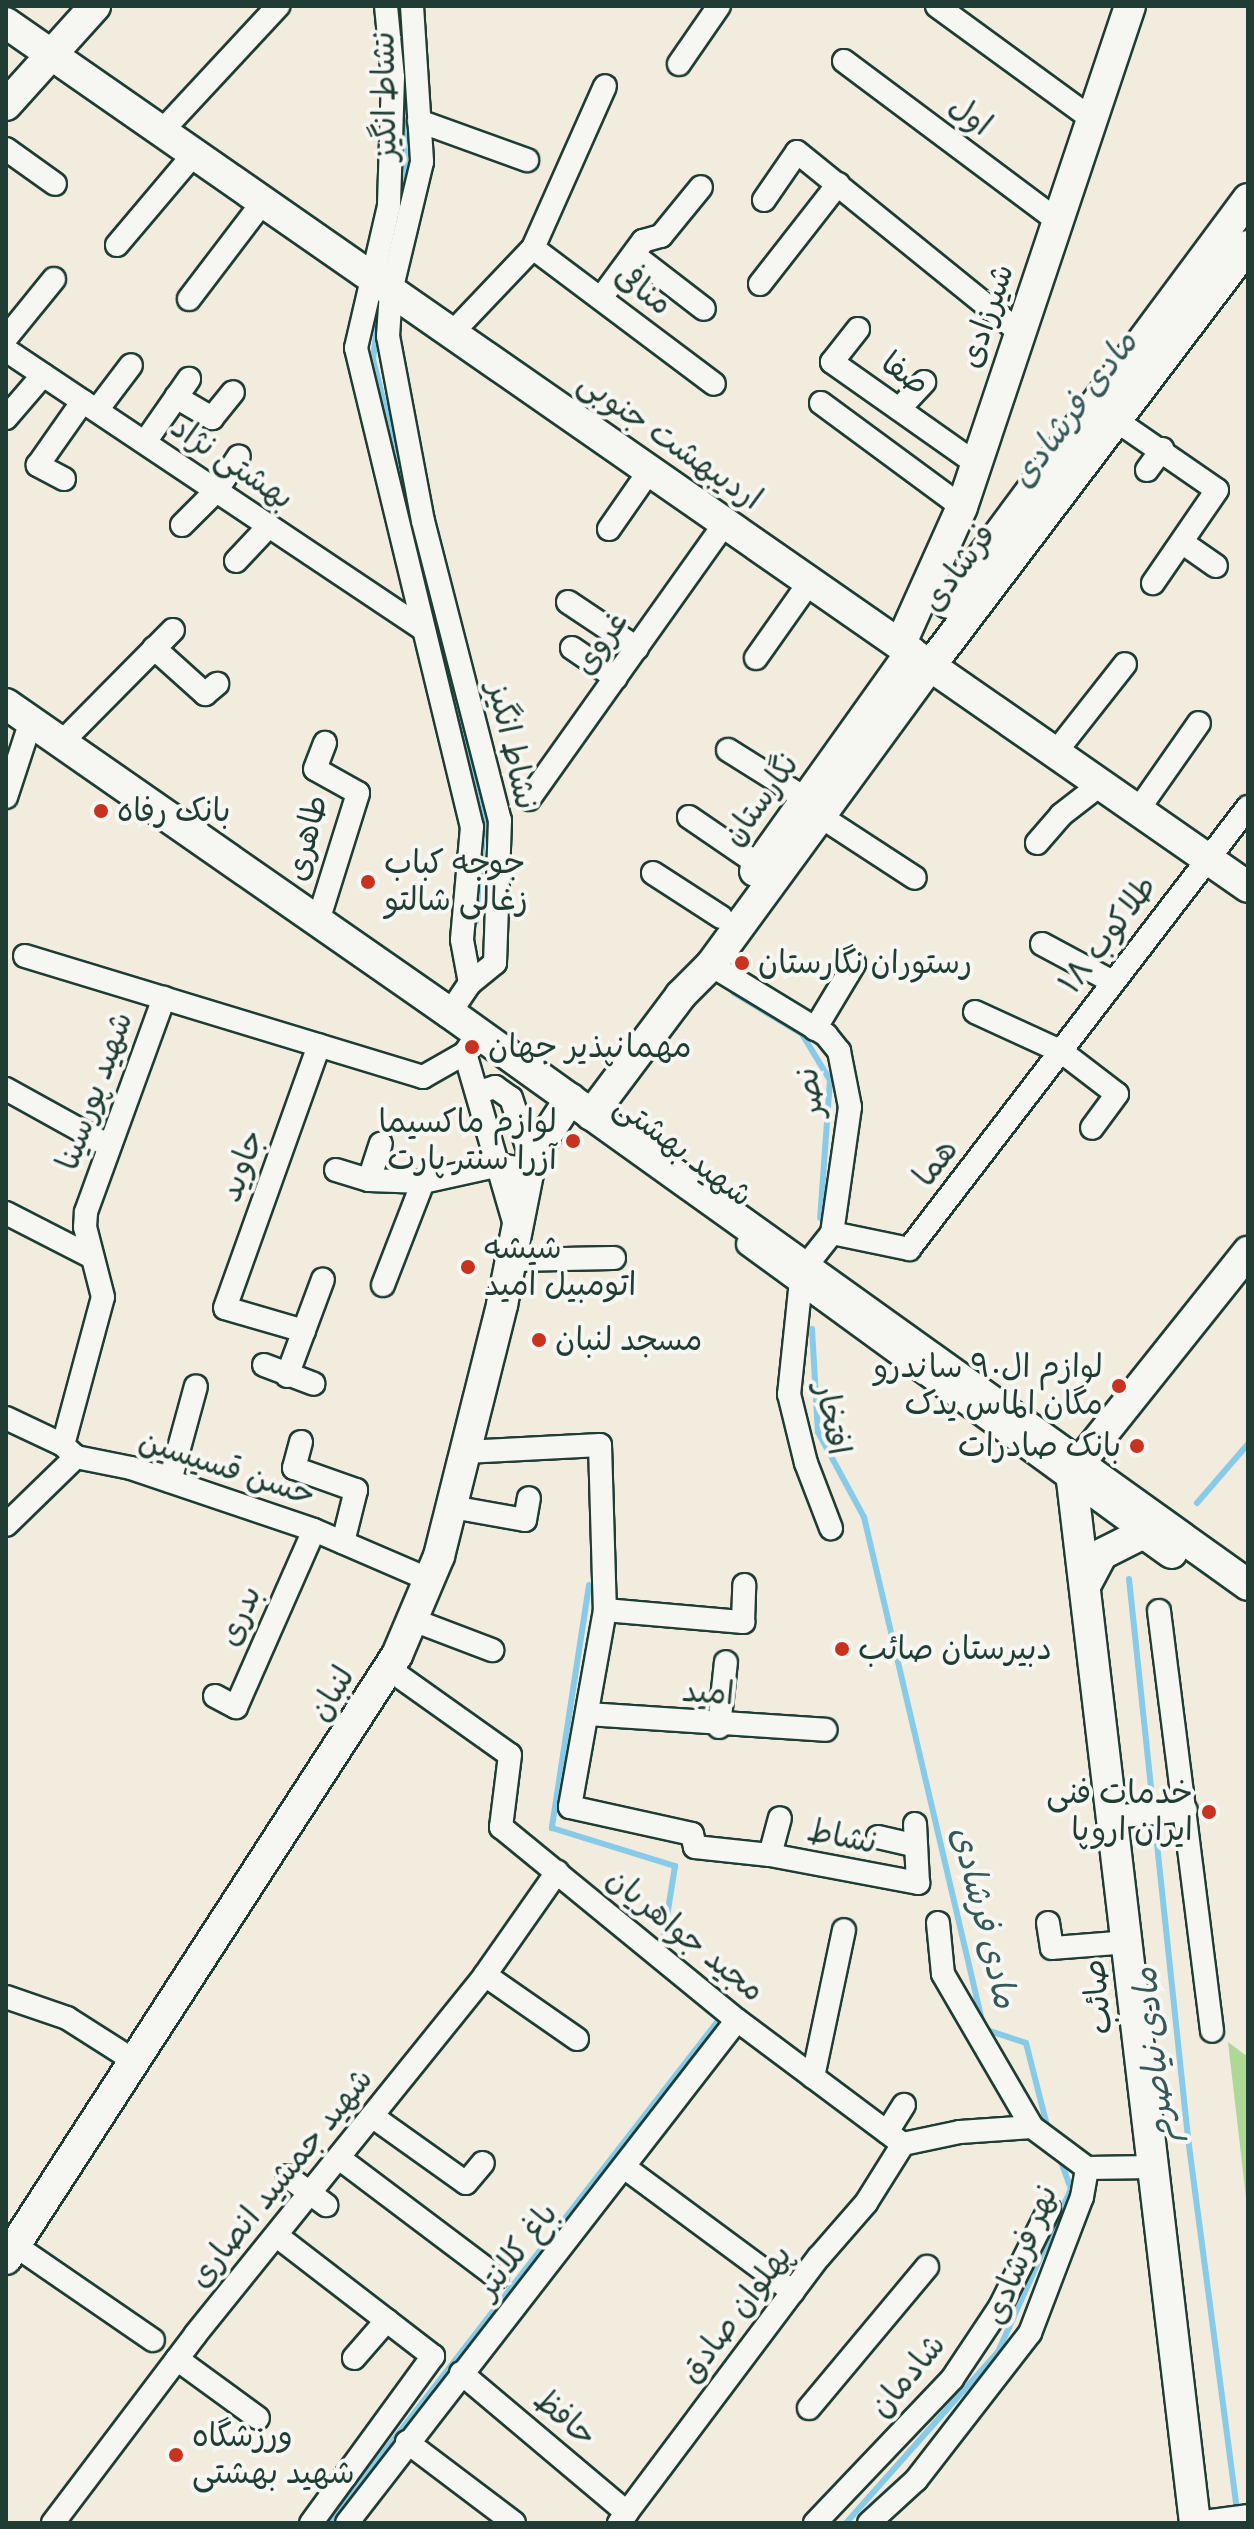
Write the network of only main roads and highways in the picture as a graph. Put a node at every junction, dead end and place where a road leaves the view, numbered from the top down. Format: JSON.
{"nodes":[{"id":1,"x":95,"y":6,"type":"edge"},
{"id":2,"x":1127,"y":7,"type":"edge"},
{"id":3,"x":6,"y":23,"type":"edge"},
{"id":4,"x":52,"y":54,"type":"junction"},
{"id":5,"x":6,"y":105,"type":"edge"},
{"id":6,"x":1248,"y":199,"type":"edge"},
{"id":7,"x":1248,"y":246,"type":"edge"},
{"id":8,"x":1106,"y":414,"type":"junction"},
{"id":9,"x":948,"y":603,"type":"dead end"},
{"id":10,"x":914,"y":654,"type":"junction"},
{"id":11,"x":17,"y":719,"type":"edge"},
{"id":12,"x":813,"y":808,"type":"junction"},
{"id":13,"x":1248,"y":887,"type":"edge"},
{"id":14,"x":681,"y":995,"type":"junction"},
{"id":15,"x":575,"y":1108,"type":"junction"},
{"id":16,"x":1248,"y":1252,"type":"edge"},
{"id":17,"x":1070,"y":1473,"type":"junction"},
{"id":18,"x":1248,"y":1585,"type":"edge"},
{"id":19,"x":1085,"y":1586,"type":"junction"},
{"id":20,"x":1248,"y":1608,"type":"edge"},
{"id":21,"x":11,"y":2252,"type":"edge"},
{"id":22,"x":1196,"y":2523,"type":"edge"}],
"edges":[{"from":1,"to":4,"type":"main road"},
{"from":2,"to":10,"type":"main road","name":"شیرزادی"},
{"from":3,"to":4,"type":"main road","name":"اردیبهشت جنوبی"},
{"from":4,"to":5,"type":"main road"},
{"from":4,"to":10,"type":"main road","name":"اردیبهشت جنوبی"},
{"from":6,"to":8,"type":"main road"},
{"from":7,"to":8,"type":"main road","name":"فرشادی"},
{"from":8,"to":9,"type":"main road","name":"فرشادی"},
{"from":8,"to":10,"type":"main road","name":"فرشادی"},
{"from":10,"to":12,"type":"main road","name":"نگارستان"},
{"from":10,"to":13,"type":"main road","name":"اردیبهشت جنوبی"},
{"from":11,"to":15,"type":"main road","name":"شهید بهشتی"},
{"from":12,"to":14,"type":"main road","name":"نگارستان"},
{"from":12,"to":14,"type":"main road","name":"نگارستان"},
{"from":14,"to":15,"type":"main road","name":"نگارستان"},
{"from":15,"to":17,"type":"main road","name":"شهید بهشتی"},
{"from":15,"to":21,"type":"main road","name":"لنبان"},
{"from":16,"to":17,"type":"main road"},
{"from":17,"to":18,"type":"main road","name":"شهید بهشتی"},
{"from":17,"to":19,"type":"main road","name":"صائب"},
{"from":19,"to":20,"type":"main road"},
{"from":19,"to":22,"type":"main road","name":"صائب"}]}
